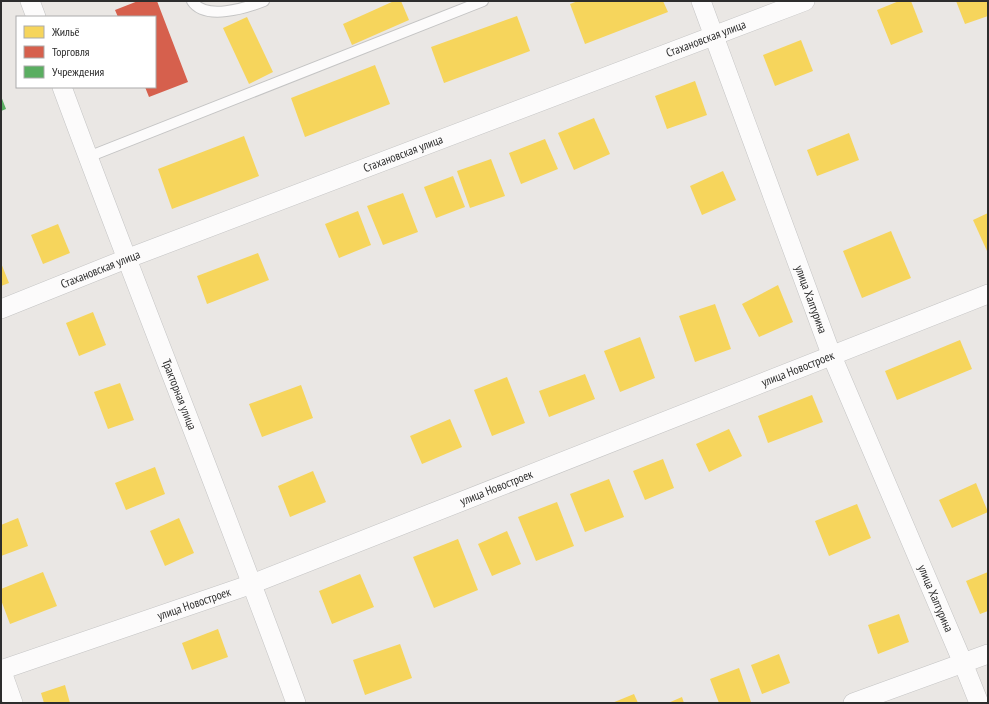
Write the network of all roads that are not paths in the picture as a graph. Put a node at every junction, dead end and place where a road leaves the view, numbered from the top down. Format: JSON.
{"nodes":[{"id":1,"x":30,"y":1,"type":"edge"},
{"id":2,"x":192,"y":1,"type":"edge"},
{"id":3,"x":264,"y":1,"type":"edge"},
{"id":4,"x":483,"y":1,"type":"edge"},
{"id":5,"x":701,"y":1,"type":"edge"},
{"id":6,"x":805,"y":1,"type":"edge"},
{"id":7,"x":36,"y":16,"type":"edge"},
{"id":8,"x":715,"y":36,"type":"junction"},
{"id":9,"x":62,"y":88,"type":"edge"},
{"id":10,"x":88,"y":157,"type":"junction"},
{"id":11,"x":126,"y":259,"type":"junction"},
{"id":12,"x":988,"y":294,"type":"edge"},
{"id":13,"x":1,"y":309,"type":"edge"},
{"id":14,"x":831,"y":354,"type":"junction"},
{"id":15,"x":252,"y":584,"type":"junction"},
{"id":16,"x":988,"y":654,"type":"edge"},
{"id":17,"x":963,"y":663,"type":"junction"},
{"id":18,"x":1,"y":670,"type":"edge"},
{"id":19,"x":13,"y":703,"type":"edge"},
{"id":20,"x":296,"y":703,"type":"edge"},
{"id":21,"x":853,"y":703,"type":"edge"},
{"id":22,"x":979,"y":703,"type":"edge"}],
"edges":[{"from":1,"to":7,"type":"street"},
{"from":2,"to":3,"type":"lane"},
{"from":4,"to":10,"type":"lane"},
{"from":5,"to":8,"type":"street","name":"улица Халтурина"},
{"from":6,"to":8,"type":"street","name":"Стахановская улица"},
{"from":8,"to":11,"type":"street","name":"Стахановская улица"},
{"from":8,"to":14,"type":"street","name":"улица Халтурина"},
{"from":9,"to":10,"type":"street","name":"Тракторная улица"},
{"from":10,"to":11,"type":"street","name":"Тракторная улица"},
{"from":11,"to":13,"type":"street","name":"Стахановская улица"},
{"from":11,"to":15,"type":"street","name":"Тракторная улица"},
{"from":12,"to":14,"type":"street","name":"улица Новостроек"},
{"from":14,"to":15,"type":"street","name":"улица Новостроек"},
{"from":14,"to":17,"type":"street","name":"улица Халтурина"},
{"from":15,"to":18,"type":"street","name":"улица Новостроек"},
{"from":15,"to":20,"type":"street","name":"Тракторная улица"},
{"from":16,"to":17,"type":"street"},
{"from":17,"to":21,"type":"street"},
{"from":17,"to":22,"type":"street","name":"улица Халтурина"},
{"from":18,"to":19,"type":"street"}]}
